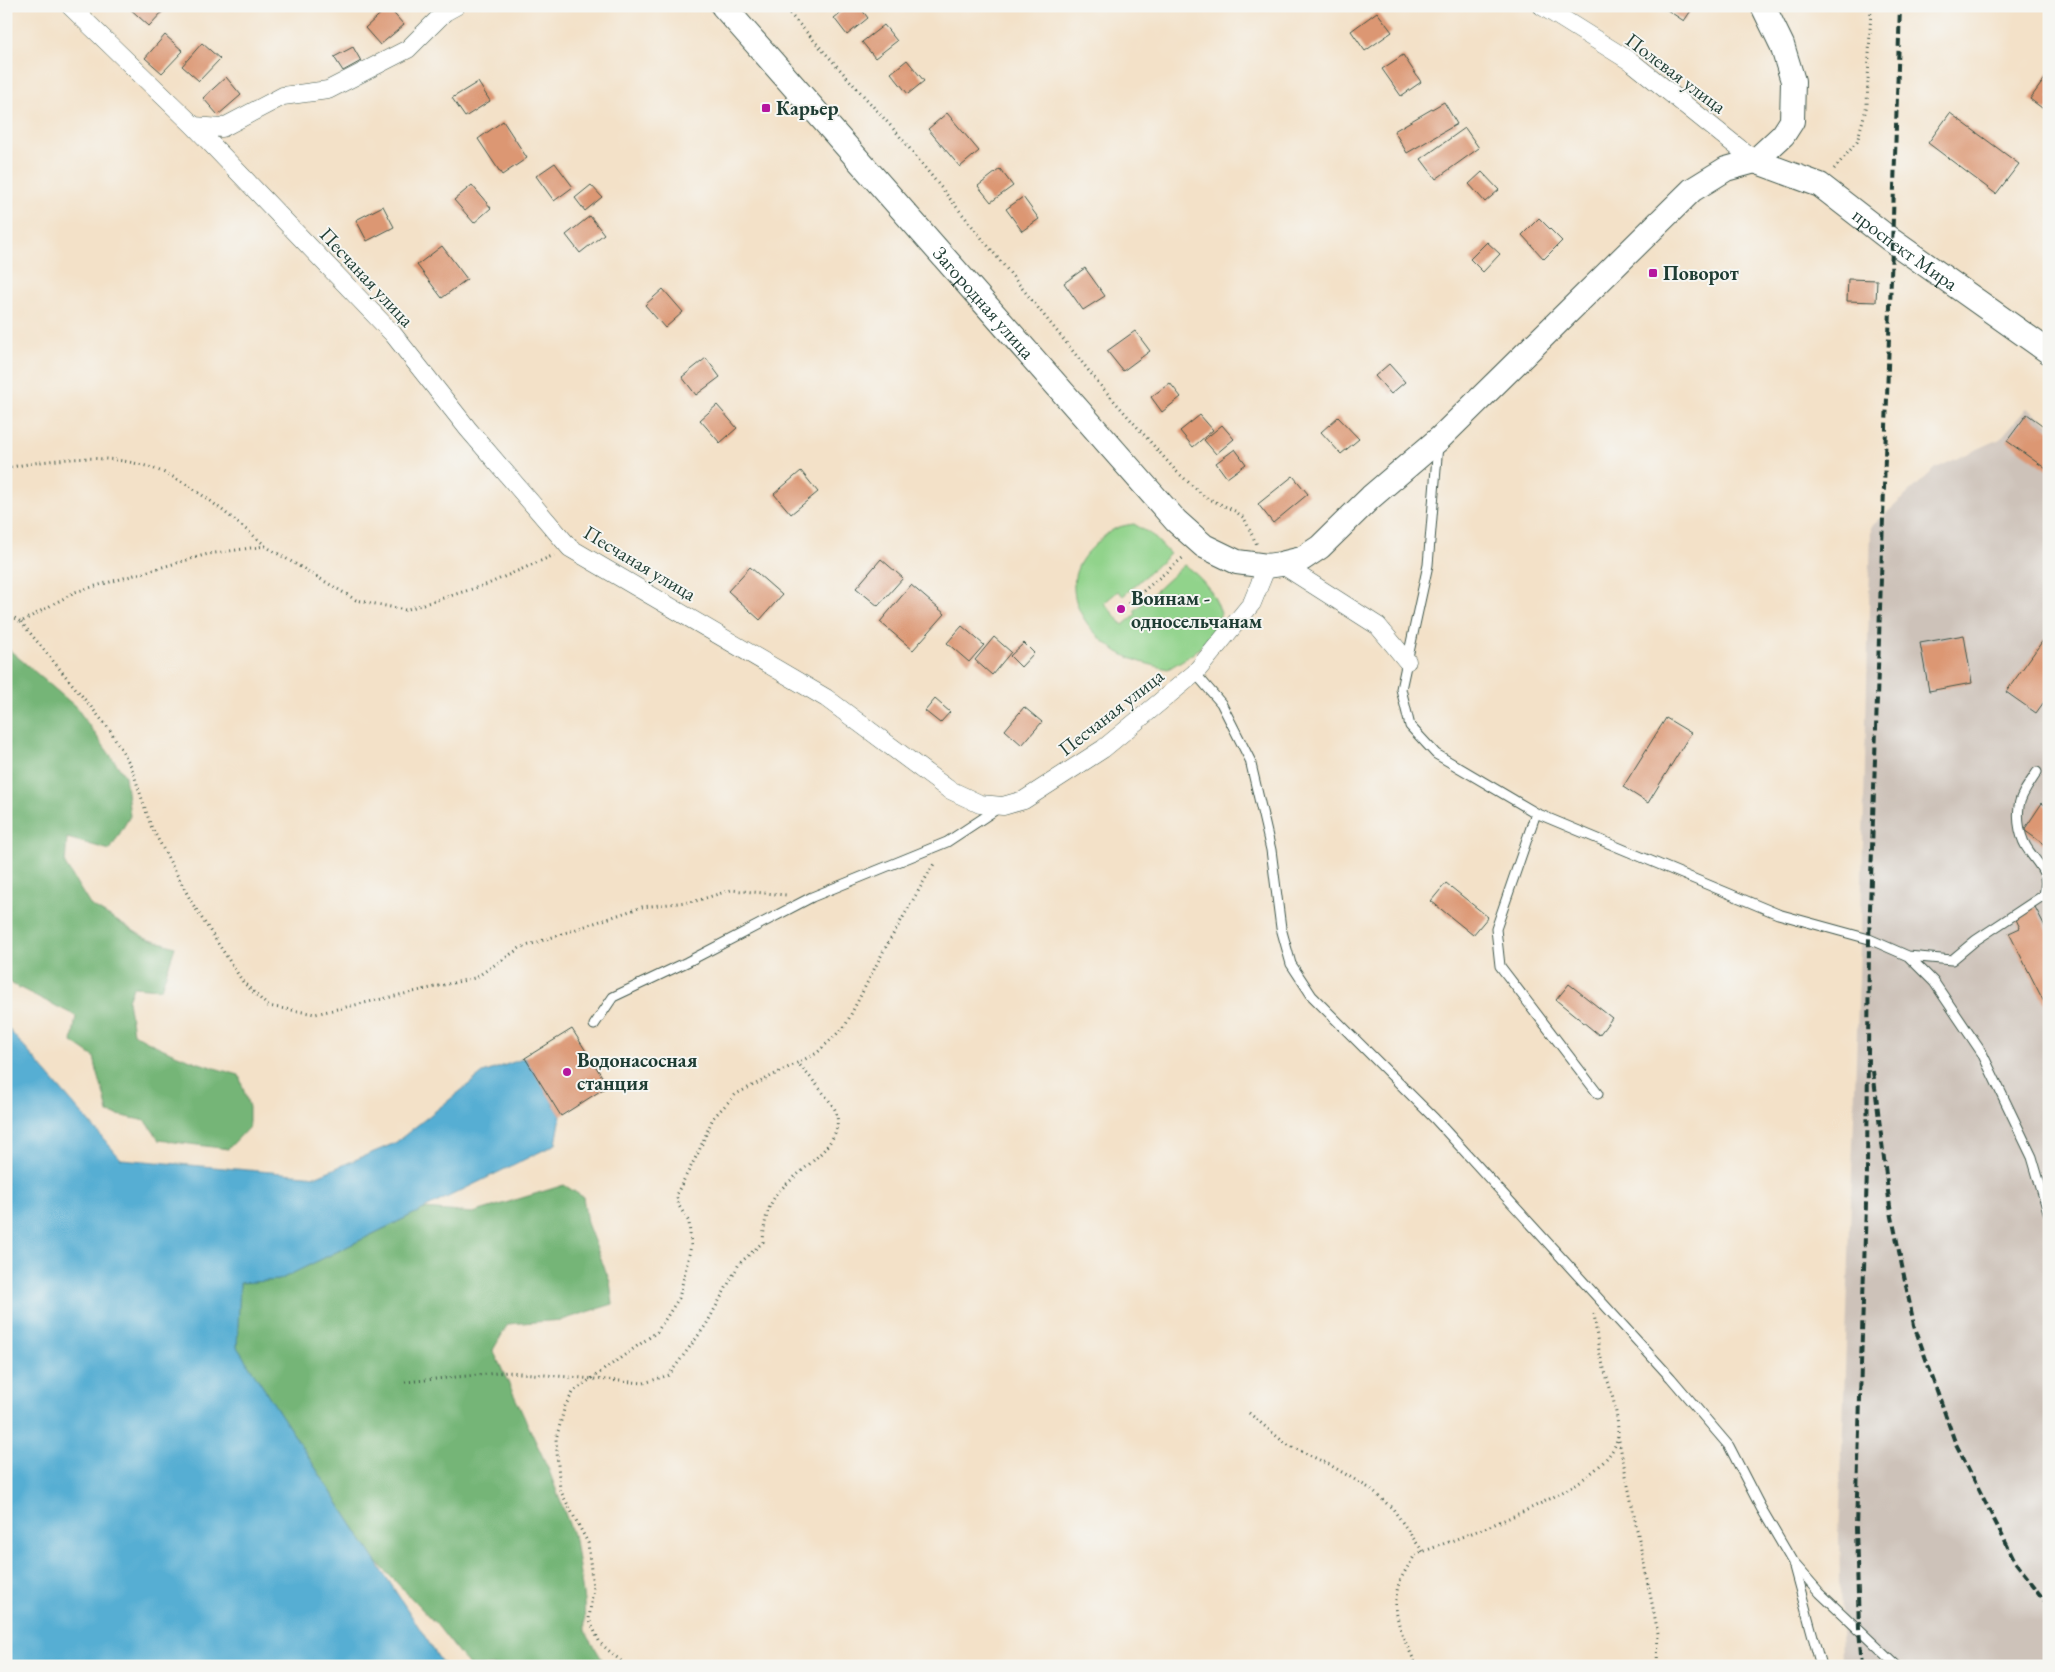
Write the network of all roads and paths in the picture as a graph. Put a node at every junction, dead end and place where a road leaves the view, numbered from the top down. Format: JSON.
{"nodes":[{"id":1,"x":70,"y":6,"type":"edge"},
{"id":2,"x":456,"y":6,"type":"edge"},
{"id":3,"x":723,"y":6,"type":"edge"},
{"id":4,"x":783,"y":6,"type":"edge"},
{"id":5,"x":1542,"y":6,"type":"edge"},
{"id":6,"x":1763,"y":6,"type":"edge"},
{"id":7,"x":1871,"y":6,"type":"edge"},
{"id":8,"x":194,"y":126,"type":"junction"},
{"id":9,"x":1755,"y":161,"type":"junction"},
{"id":10,"x":1820,"y":185,"type":"junction"},
{"id":11,"x":2049,"y":352,"type":"edge"},
{"id":12,"x":1439,"y":439,"type":"junction"},
{"id":13,"x":6,"y":468,"type":"edge"},
{"id":14,"x":1200,"y":543,"type":"junction"},
{"id":15,"x":265,"y":546,"type":"junction"},
{"id":16,"x":570,"y":548,"type":"junction"},
{"id":17,"x":1274,"y":565,"type":"junction"},
{"id":18,"x":1128,"y":604,"type":"dead end"},
{"id":19,"x":6,"y":613,"type":"edge"},
{"id":20,"x":21,"y":622,"type":"junction"},
{"id":21,"x":1407,"y":661,"type":"junction"},
{"id":22,"x":1195,"y":673,"type":"junction"},
{"id":23,"x":2037,"y":772,"type":"dead end"},
{"id":24,"x":1003,"y":806,"type":"junction"},
{"id":25,"x":1536,"y":813,"type":"junction"},
{"id":26,"x":947,"y":842,"type":"junction"},
{"id":27,"x":812,"y":897,"type":"junction"},
{"id":28,"x":1908,"y":956,"type":"junction"},
{"id":29,"x":594,"y":1025,"type":"dead end"},
{"id":30,"x":798,"y":1063,"type":"junction"},
{"id":31,"x":1598,"y":1094,"type":"dead end"},
{"id":32,"x":2049,"y":1215,"type":"edge"},
{"id":33,"x":1594,"y":1294,"type":"junction"},
{"id":34,"x":589,"y":1380,"type":"junction"},
{"id":35,"x":405,"y":1382,"type":"dead end"},
{"id":36,"x":1249,"y":1414,"type":"dead end"},
{"id":37,"x":1618,"y":1433,"type":"junction"},
{"id":38,"x":1423,"y":1552,"type":"junction"},
{"id":39,"x":1792,"y":1561,"type":"junction"},
{"id":40,"x":621,"y":1661,"type":"dead end"},
{"id":41,"x":1417,"y":1666,"type":"edge"},
{"id":42,"x":1657,"y":1666,"type":"edge"},
{"id":43,"x":1821,"y":1666,"type":"edge"},
{"id":44,"x":1897,"y":1666,"type":"edge"}],
"edges":[{"from":1,"to":8,"type":"street","name":"Песчаная улица"},
{"from":2,"to":8,"type":"street"},
{"from":3,"to":14,"type":"street","name":"Загородная улица"},
{"from":4,"to":17,"type":"path"},
{"from":5,"to":9,"type":"street","name":"Полевая улица"},
{"from":6,"to":9,"type":"street"},
{"from":7,"to":10,"type":"path"},
{"from":8,"to":16,"type":"street","name":"Песчаная улица"},
{"from":9,"to":10,"type":"street","name":"проспект Мира"},
{"from":9,"to":12,"type":"street"},
{"from":10,"to":11,"type":"street","name":"проспект Мира"},
{"from":12,"to":17,"type":"street"},
{"from":12,"to":21,"type":"lane"},
{"from":13,"to":15,"type":"path"},
{"from":14,"to":17,"type":"street","name":"Загородная улица"},
{"from":14,"to":18,"type":"path"},
{"from":15,"to":16,"type":"path"},
{"from":15,"to":20,"type":"path"},
{"from":16,"to":24,"type":"street","name":"Песчаная улица"},
{"from":17,"to":21,"type":"street"},
{"from":17,"to":22,"type":"street","name":"Песчаная улица"},
{"from":19,"to":20,"type":"path"},
{"from":20,"to":27,"type":"path"},
{"from":21,"to":25,"type":"lane"},
{"from":22,"to":24,"type":"street","name":"Песчаная улица"},
{"from":22,"to":33,"type":"lane"},
{"from":23,"to":28,"type":"lane"},
{"from":24,"to":26,"type":"lane"},
{"from":25,"to":28,"type":"lane"},
{"from":25,"to":31,"type":"lane"},
{"from":26,"to":27,"type":"lane"},
{"from":26,"to":30,"type":"path"},
{"from":27,"to":29,"type":"lane"},
{"from":28,"to":32,"type":"lane"},
{"from":30,"to":34,"type":"path"},
{"from":30,"to":34,"type":"path"},
{"from":33,"to":37,"type":"path"},
{"from":33,"to":39,"type":"lane"},
{"from":34,"to":35,"type":"path"},
{"from":34,"to":40,"type":"path"},
{"from":36,"to":38,"type":"path"},
{"from":37,"to":38,"type":"path"},
{"from":37,"to":42,"type":"path"},
{"from":38,"to":41,"type":"path"},
{"from":39,"to":43,"type":"lane"},
{"from":39,"to":44,"type":"lane"}]}
